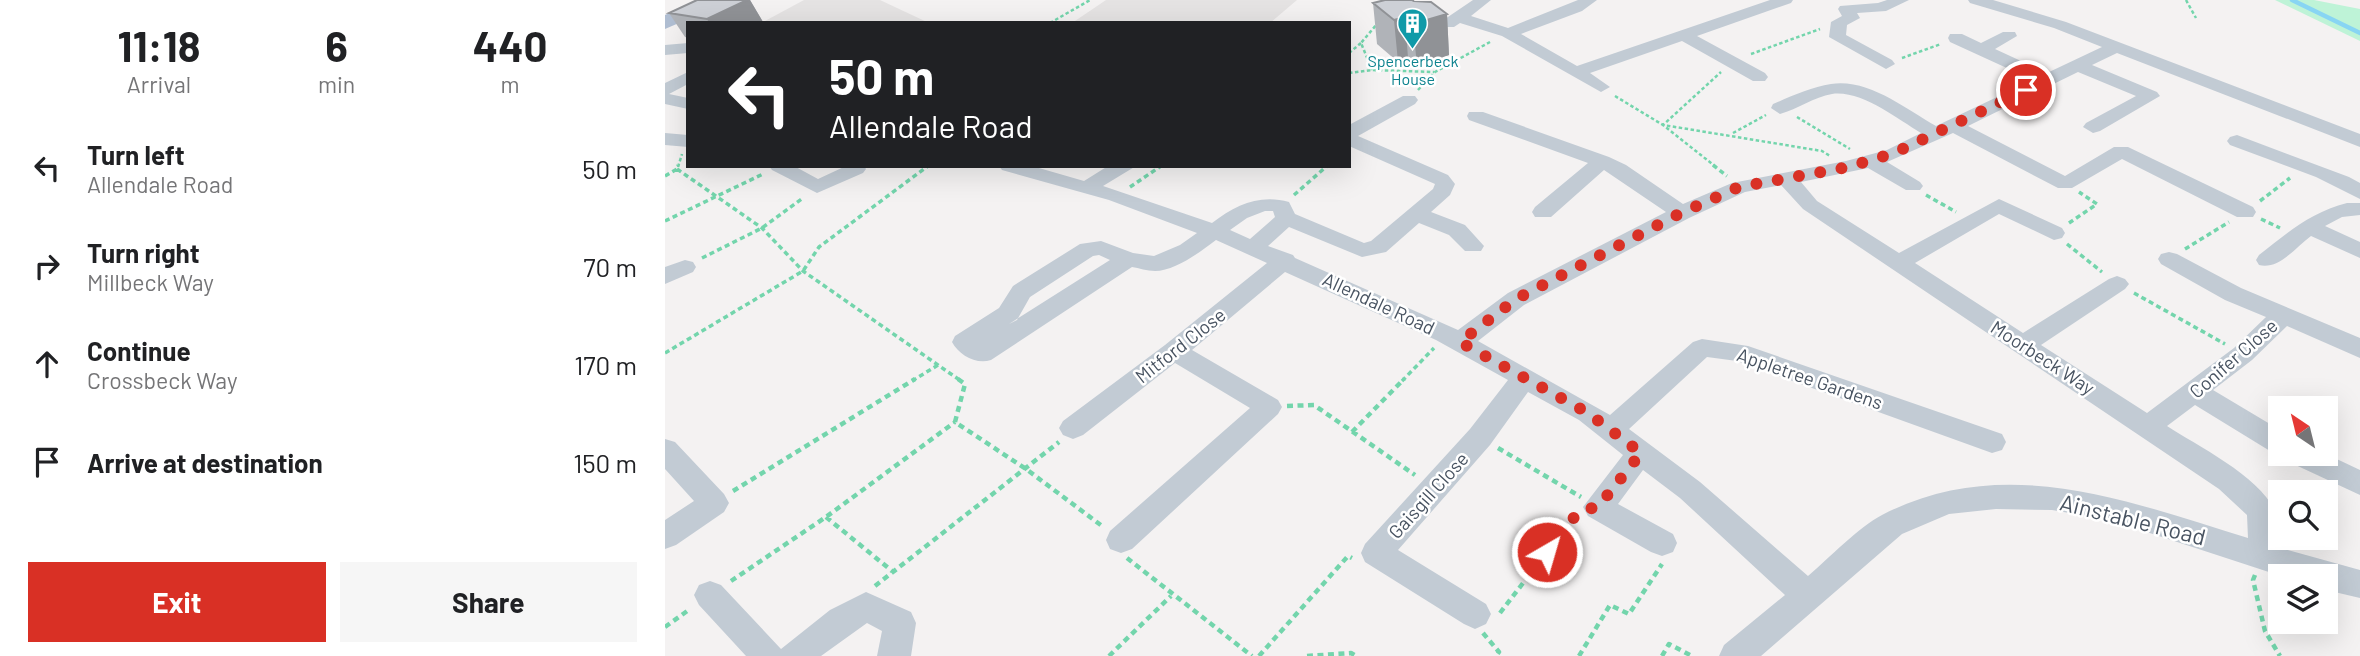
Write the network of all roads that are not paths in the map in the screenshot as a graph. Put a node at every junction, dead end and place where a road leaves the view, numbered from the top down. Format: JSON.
{"nodes":[{"id":1,"x":716,"y":0,"type":"edge"},
{"id":2,"x":1483,"y":0,"type":"edge"},
{"id":3,"x":1589,"y":0,"type":"edge"},
{"id":4,"x":1736,"y":0,"type":"edge"},
{"id":5,"x":1785,"y":0,"type":"edge"},
{"id":6,"x":1827,"y":0,"type":"edge"},
{"id":7,"x":1901,"y":0,"type":"edge"},
{"id":8,"x":1976,"y":0,"type":"edge"},
{"id":9,"x":1756,"y":10,"type":"junction"},
{"id":10,"x":1843,"y":15,"type":"junction"},
{"id":11,"x":1458,"y":17,"type":"junction"},
{"id":12,"x":665,"y":23,"type":"edge"},
{"id":13,"x":1436,"y":32,"type":"edge"},
{"id":14,"x":1508,"y":33,"type":"junction"},
{"id":15,"x":1683,"y":35,"type":"junction"},
{"id":16,"x":2009,"y":36,"type":"dead end"},
{"id":17,"x":1956,"y":37,"type":"dead end"},
{"id":18,"x":2118,"y":46,"type":"junction"},
{"id":19,"x":686,"y":48,"type":"edge"},
{"id":20,"x":1982,"y":49,"type":"junction"},
{"id":21,"x":665,"y":50,"type":"edge"},
{"id":22,"x":1886,"y":64,"type":"dead end"},
{"id":23,"x":2077,"y":65,"type":"junction"},
{"id":24,"x":1576,"y":72,"type":"junction"},
{"id":25,"x":1759,"y":77,"type":"dead end"},
{"id":26,"x":2047,"y":79,"type":"junction"},
{"id":27,"x":671,"y":87,"type":"edge"},
{"id":28,"x":1601,"y":87,"type":"road end"},
{"id":29,"x":1409,"y":100,"type":"road end"},
{"id":30,"x":686,"y":102,"type":"edge"},
{"id":31,"x":1780,"y":107,"type":"road end"},
{"id":32,"x":1476,"y":116,"type":"dead end"},
{"id":33,"x":2093,"y":127,"type":"dead end"},
{"id":34,"x":1945,"y":130,"type":"junction"},
{"id":35,"x":1351,"y":132,"type":"edge"},
{"id":36,"x":665,"y":139,"type":"edge"},
{"id":37,"x":1351,"y":140,"type":"edge"},
{"id":38,"x":686,"y":141,"type":"edge"},
{"id":39,"x":2237,"y":141,"type":"dead end"},
{"id":40,"x":2360,"y":141,"type":"edge"},
{"id":41,"x":1602,"y":161,"type":"junction"},
{"id":42,"x":1870,"y":161,"type":"junction"},
{"id":43,"x":780,"y":168,"type":"edge"},
{"id":44,"x":1018,"y":168,"type":"edge"},
{"id":45,"x":1121,"y":168,"type":"edge"},
{"id":46,"x":856,"y":169,"type":"dead end"},
{"id":47,"x":1786,"y":178,"type":"junction"},
{"id":48,"x":1913,"y":187,"type":"road end"},
{"id":49,"x":1087,"y":188,"type":"junction"},
{"id":50,"x":2360,"y":193,"type":"edge"},
{"id":51,"x":2360,"y":209,"type":"edge"},
{"id":52,"x":1284,"y":212,"type":"junction"},
{"id":53,"x":1543,"y":212,"type":"dead end"},
{"id":54,"x":2245,"y":212,"type":"road end"},
{"id":55,"x":1681,"y":213,"type":"junction"},
{"id":56,"x":1417,"y":214,"type":"junction"},
{"id":57,"x":1214,"y":230,"type":"junction"},
{"id":58,"x":2304,"y":231,"type":"junction"},
{"id":59,"x":2054,"y":233,"type":"dead end"},
{"id":60,"x":1254,"y":247,"type":"junction"},
{"id":61,"x":1473,"y":247,"type":"dead end"},
{"id":62,"x":2360,"y":251,"type":"edge"},
{"id":63,"x":1128,"y":259,"type":"junction"},
{"id":64,"x":2169,"y":259,"type":"road end"},
{"id":65,"x":1285,"y":260,"type":"junction"},
{"id":66,"x":2267,"y":260,"type":"dead end"},
{"id":67,"x":1900,"y":262,"type":"junction"},
{"id":68,"x":2117,"y":284,"type":"dead end"},
{"id":69,"x":2283,"y":315,"type":"junction"},
{"id":70,"x":1454,"y":339,"type":"junction"},
{"id":71,"x":2024,"y":344,"type":"junction"},
{"id":72,"x":2360,"y":349,"type":"edge"},
{"id":73,"x":1174,"y":351,"type":"junction"},
{"id":74,"x":1525,"y":377,"type":"junction"},
{"id":75,"x":2195,"y":392,"type":"junction"},
{"id":76,"x":2149,"y":426,"type":"junction"},
{"id":77,"x":1073,"y":428,"type":"road end"},
{"id":78,"x":1611,"y":430,"type":"junction"},
{"id":79,"x":2268,"y":436,"type":"edge"},
{"id":80,"x":1992,"y":442,"type":"dead end"},
{"id":81,"x":665,"y":450,"type":"edge"},
{"id":82,"x":1641,"y":453,"type":"junction"},
{"id":83,"x":2324,"y":466,"type":"edge"},
{"id":84,"x":2360,"y":483,"type":"edge"},
{"id":85,"x":665,"y":536,"type":"edge"},
{"id":86,"x":1121,"y":540,"type":"road end"},
{"id":87,"x":1661,"y":543,"type":"road end"},
{"id":88,"x":2261,"y":556,"type":"junction"},
{"id":89,"x":2287,"y":564,"type":"edge"},
{"id":90,"x":2338,"y":579,"type":"edge"},
{"id":91,"x":2360,"y":584,"type":"edge"},
{"id":92,"x":710,"y":595,"type":"road end"},
{"id":93,"x":1807,"y":595,"type":"junction"},
{"id":94,"x":1487,"y":621,"type":"road end"},
{"id":95,"x":768,"y":656,"type":"edge"},
{"id":96,"x":795,"y":656,"type":"edge"},
{"id":97,"x":894,"y":656,"type":"edge"},
{"id":98,"x":1737,"y":656,"type":"edge"}],
"edges":[{"from":1,"to":12,"type":"main road"},
{"from":2,"to":11,"type":"street"},
{"from":3,"to":14,"type":"street"},
{"from":4,"to":9,"type":"street"},
{"from":5,"to":9,"type":"street"},
{"from":6,"to":10,"type":"street"},
{"from":7,"to":10,"type":"street"},
{"from":8,"to":18,"type":"street"},
{"from":9,"to":15,"type":"street"},
{"from":10,"to":22,"type":"street"},
{"from":11,"to":13,"type":"street"},
{"from":11,"to":14,"type":"street"},
{"from":14,"to":24,"type":"street"},
{"from":15,"to":24,"type":"street"},
{"from":15,"to":25,"type":"street"},
{"from":16,"to":20,"type":"street"},
{"from":17,"to":20,"type":"street"},
{"from":18,"to":23,"type":"street"},
{"from":18,"to":40,"type":"street"},
{"from":19,"to":21,"type":"street"},
{"from":20,"to":26,"type":"street"},
{"from":23,"to":26,"type":"street"},
{"from":23,"to":33,"type":"street"},
{"from":24,"to":28,"type":"street"},
{"from":26,"to":34,"type":"street"},
{"from":27,"to":30,"type":"street"},
{"from":29,"to":35,"type":"street"},
{"from":31,"to":34,"type":"street"},
{"from":32,"to":41,"type":"street"},
{"from":34,"to":42,"type":"street"},
{"from":34,"to":54,"type":"street"},
{"from":36,"to":38,"type":"street"},
{"from":37,"to":56,"type":"street"},
{"from":39,"to":50,"type":"street"},
{"from":41,"to":53,"type":"street"},
{"from":41,"to":55,"type":"street"},
{"from":42,"to":47,"type":"street"},
{"from":42,"to":48,"type":"street"},
{"from":43,"to":46,"type":"street"},
{"from":44,"to":49,"type":"street","name":"Allendale Road"},
{"from":45,"to":49,"type":"street"},
{"from":47,"to":55,"type":"street"},
{"from":47,"to":67,"type":"street","name":"Moorbeck Way"},
{"from":49,"to":57,"type":"street","name":"Allendale Road"},
{"from":51,"to":58,"type":"street"},
{"from":52,"to":56,"type":"street"},
{"from":52,"to":57,"type":"street"},
{"from":52,"to":60,"type":"street"},
{"from":55,"to":70,"type":"street"},
{"from":56,"to":61,"type":"street"},
{"from":57,"to":60,"type":"street","name":"Allendale Road"},
{"from":57,"to":63,"type":"street"},
{"from":58,"to":62,"type":"street"},
{"from":58,"to":66,"type":"street"},
{"from":59,"to":67,"type":"street"},
{"from":60,"to":65,"type":"street","name":"Allendale Road"},
{"from":63,"to":63,"type":"street"},
{"from":64,"to":69,"type":"street"},
{"from":65,"to":70,"type":"street","name":"Allendale Road"},
{"from":65,"to":73,"type":"street","name":"Mitford Close"},
{"from":67,"to":71,"type":"street","name":"Moorbeck Way"},
{"from":68,"to":71,"type":"street"},
{"from":69,"to":72,"type":"street","name":"Conifer Close"},
{"from":69,"to":75,"type":"street","name":"Conifer Close"},
{"from":70,"to":74,"type":"street","name":"Allendale Road"},
{"from":71,"to":76,"type":"street","name":"Moorbeck Way"},
{"from":73,"to":77,"type":"street","name":"Mitford Close"},
{"from":73,"to":86,"type":"street"},
{"from":74,"to":78,"type":"street","name":"Allendale Road"},
{"from":74,"to":94,"type":"street","name":"Gaisgill Close"},
{"from":75,"to":76,"type":"street","name":"Conifer Close"},
{"from":75,"to":79,"type":"street"},
{"from":76,"to":88,"type":"street","name":"Moorbeck Way"},
{"from":78,"to":80,"type":"street","name":"Appletree Gardens"},
{"from":78,"to":82,"type":"street","name":"Allendale Road"},
{"from":81,"to":85,"type":"street"},
{"from":82,"to":87,"type":"street"},
{"from":82,"to":93,"type":"street","name":"Allendale Road"},
{"from":83,"to":84,"type":"street"},
{"from":88,"to":89,"type":"street","name":"Ainstable Road"},
{"from":88,"to":93,"type":"street","name":"Ainstable Road"},
{"from":90,"to":91,"type":"street","name":"Ainstable Road"},
{"from":92,"to":95,"type":"street"},
{"from":93,"to":98,"type":"street","name":"Ainstable Road"},
{"from":96,"to":97,"type":"street"}]}
